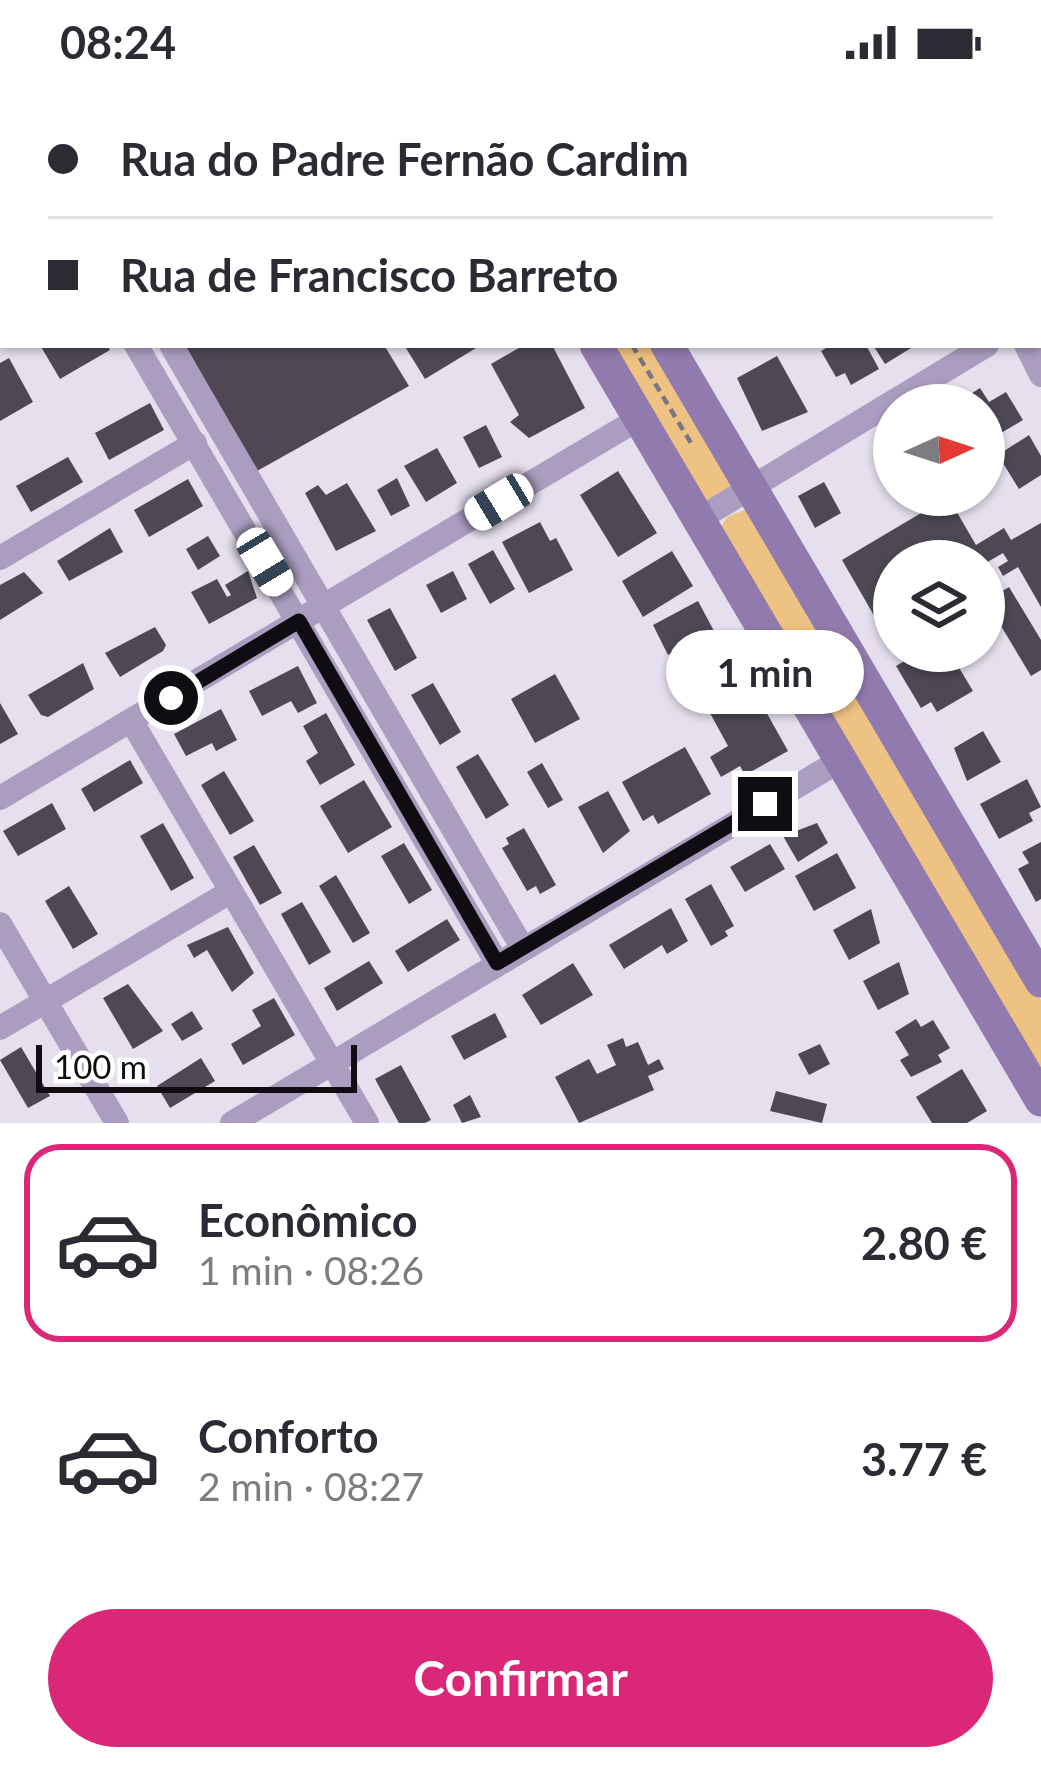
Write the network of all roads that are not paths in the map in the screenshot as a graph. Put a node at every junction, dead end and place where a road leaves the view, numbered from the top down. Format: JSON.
{"nodes":[{"id":1,"x":138,"y":348,"type":"edge"},
{"id":2,"x":173,"y":348,"type":"edge"},
{"id":3,"x":598,"y":348,"type":"edge"},
{"id":4,"x":669,"y":348,"type":"edge"},
{"id":5,"x":982,"y":348,"type":"edge"},
{"id":6,"x":1028,"y":348,"type":"edge"},
{"id":7,"x":1041,"y":375,"type":"edge"},
{"id":8,"x":640,"y":418,"type":"junction"},
{"id":9,"x":195,"y":443,"type":"junction"},
{"id":10,"x":750,"y":488,"type":"junction"},
{"id":11,"x":699,"y":519,"type":"junction"},
{"id":12,"x":0,"y":558,"type":"edge"},
{"id":13,"x":326,"y":606,"type":"junction"},
{"id":14,"x":299,"y":621,"type":"junction"},
{"id":15,"x":132,"y":722,"type":"junction"},
{"id":16,"x":841,"y":760,"type":"junction"},
{"id":17,"x":0,"y":798,"type":"edge"},
{"id":18,"x":230,"y":892,"type":"junction"},
{"id":19,"x":0,"y":924,"type":"edge"},
{"id":20,"x":522,"y":947,"type":"junction"},
{"id":21,"x":497,"y":963,"type":"junction"},
{"id":22,"x":1041,"y":980,"type":"edge"},
{"id":23,"x":45,"y":1002,"type":"junction"},
{"id":24,"x":0,"y":1028,"type":"edge"},
{"id":25,"x":333,"y":1062,"type":"junction"},
{"id":26,"x":1041,"y":1100,"type":"edge"},
{"id":27,"x":117,"y":1123,"type":"edge"},
{"id":28,"x":232,"y":1123,"type":"edge"},
{"id":29,"x":367,"y":1123,"type":"edge"}],
"edges":[{"from":1,"to":9,"type":"street"},
{"from":2,"to":13,"type":"street"},
{"from":3,"to":8,"type":"main road"},
{"from":4,"to":10,"type":"main road"},
{"from":5,"to":10,"type":"street"},
{"from":6,"to":7,"type":"street"},
{"from":8,"to":11,"type":"main road"},
{"from":8,"to":13,"type":"street"},
{"from":9,"to":12,"type":"street"},
{"from":9,"to":14,"type":"street"},
{"from":10,"to":11,"type":"street"},
{"from":10,"to":22,"type":"main road"},
{"from":11,"to":16,"type":"main road"},
{"from":13,"to":14,"type":"street"},
{"from":13,"to":20,"type":"street"},
{"from":14,"to":15,"type":"street"},
{"from":14,"to":21,"type":"street"},
{"from":15,"to":17,"type":"street"},
{"from":15,"to":18,"type":"street"},
{"from":16,"to":20,"type":"street"},
{"from":16,"to":26,"type":"main road"},
{"from":18,"to":23,"type":"street"},
{"from":18,"to":25,"type":"street"},
{"from":19,"to":23,"type":"street"},
{"from":20,"to":21,"type":"street"},
{"from":21,"to":25,"type":"street"},
{"from":23,"to":24,"type":"street"},
{"from":23,"to":27,"type":"street"},
{"from":25,"to":28,"type":"street"},
{"from":25,"to":29,"type":"street"}]}
